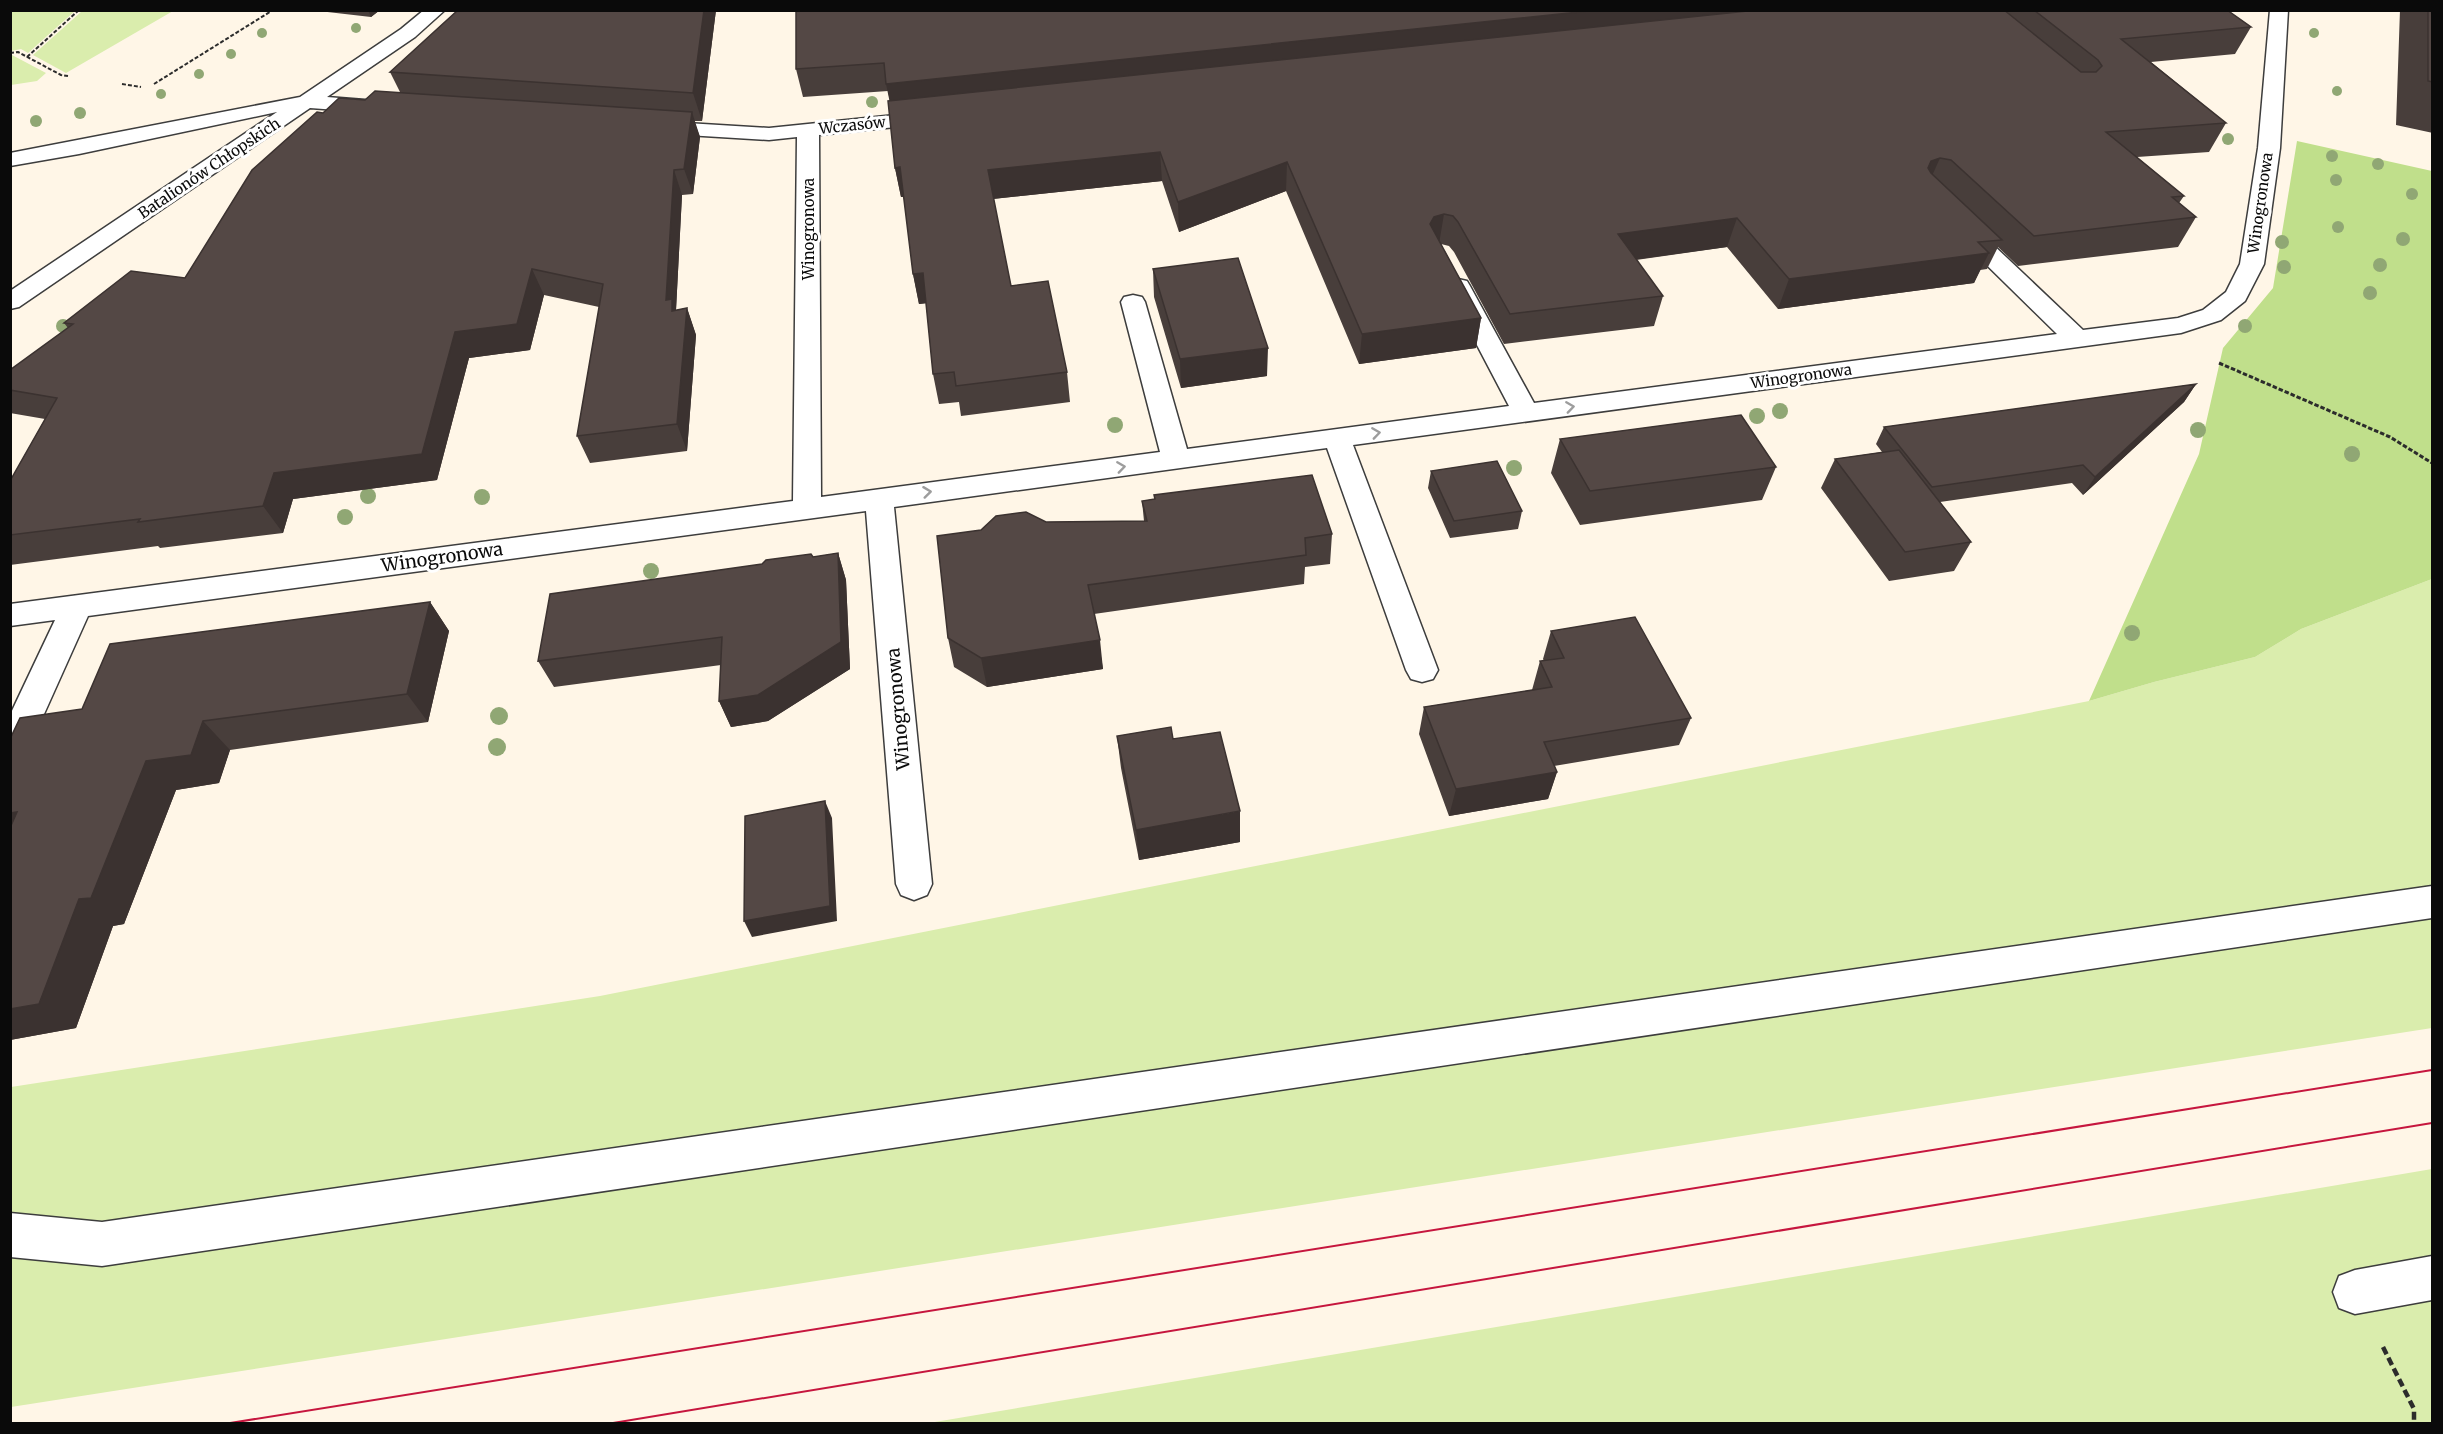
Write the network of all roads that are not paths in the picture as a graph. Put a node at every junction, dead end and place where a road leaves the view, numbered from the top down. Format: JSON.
{"nodes":[{"id":1,"x":436,"y":10,"type":"edge"},
{"id":2,"x":2279,"y":10,"type":"edge"},
{"id":3,"x":458,"y":14,"type":"edge"},
{"id":4,"x":408,"y":33,"type":"junction"},
{"id":5,"x":306,"y":102,"type":"junction"},
{"id":6,"x":402,"y":109,"type":"edge"},
{"id":7,"x":950,"y":115,"type":"edge"},
{"id":8,"x":636,"y":126,"type":"edge"},
{"id":9,"x":808,"y":130,"type":"junction"},
{"id":10,"x":10,"y":160,"type":"edge"},
{"id":11,"x":1944,"y":212,"type":"edge"},
{"id":12,"x":1445,"y":263,"type":"edge"},
{"id":13,"x":16,"y":294,"type":"edge"},
{"id":14,"x":1133,"y":302,"type":"dead end"},
{"id":15,"x":2076,"y":338,"type":"junction"},
{"id":16,"x":1526,"y":413,"type":"junction"},
{"id":17,"x":1336,"y":438,"type":"junction"},
{"id":18,"x":1176,"y":460,"type":"junction"},
{"id":19,"x":879,"y":499,"type":"junction"},
{"id":20,"x":807,"y":508,"type":"junction"},
{"id":21,"x":77,"y":606,"type":"junction"},
{"id":22,"x":10,"y":615,"type":"edge"},
{"id":23,"x":1422,"y":670,"type":"dead end"},
{"id":24,"x":10,"y":752,"type":"edge"},
{"id":25,"x":914,"y":884,"type":"dead end"},
{"id":26,"x":2433,"y":902,"type":"edge"},
{"id":27,"x":10,"y":1235,"type":"edge"},
{"id":28,"x":2433,"y":1278,"type":"edge"},
{"id":29,"x":2355,"y":1292,"type":"road end"}],
"edges":[{"from":1,"to":4,"type":"street","name":"Batalionów Chłopskich"},
{"from":2,"to":15,"type":"street","name":"Winogronowa"},
{"from":3,"to":4,"type":"street","name":"Batalionów Chłopskich"},
{"from":4,"to":5,"type":"street","name":"Batalionów Chłopskich"},
{"from":5,"to":6,"type":"street"},
{"from":5,"to":10,"type":"street"},
{"from":5,"to":13,"type":"street","name":"Batalionów Chłopskich"},
{"from":7,"to":9,"type":"street","name":"Wczasów"},
{"from":8,"to":9,"type":"street","name":"Wczasów"},
{"from":9,"to":20,"type":"street","name":"Winogronowa"},
{"from":11,"to":15,"type":"street"},
{"from":12,"to":16,"type":"street"},
{"from":14,"to":18,"type":"street"},
{"from":16,"to":15,"type":"street","name":"Winogronowa","one_way":true},
{"from":17,"to":16,"type":"street","name":"Winogronowa","one_way":true},
{"from":17,"to":18,"type":"street","name":"Winogronowa"},
{"from":17,"to":23,"type":"street"},
{"from":19,"to":18,"type":"street","name":"Winogronowa","one_way":true},
{"from":19,"to":20,"type":"street","name":"Winogronowa"},
{"from":19,"to":25,"type":"street","name":"Winogronowa"},
{"from":20,"to":21,"type":"street","name":"Winogronowa"},
{"from":21,"to":22,"type":"street","name":"Winogronowa"},
{"from":21,"to":24,"type":"street"},
{"from":26,"to":27,"type":"street"},
{"from":28,"to":29,"type":"street"}]}
